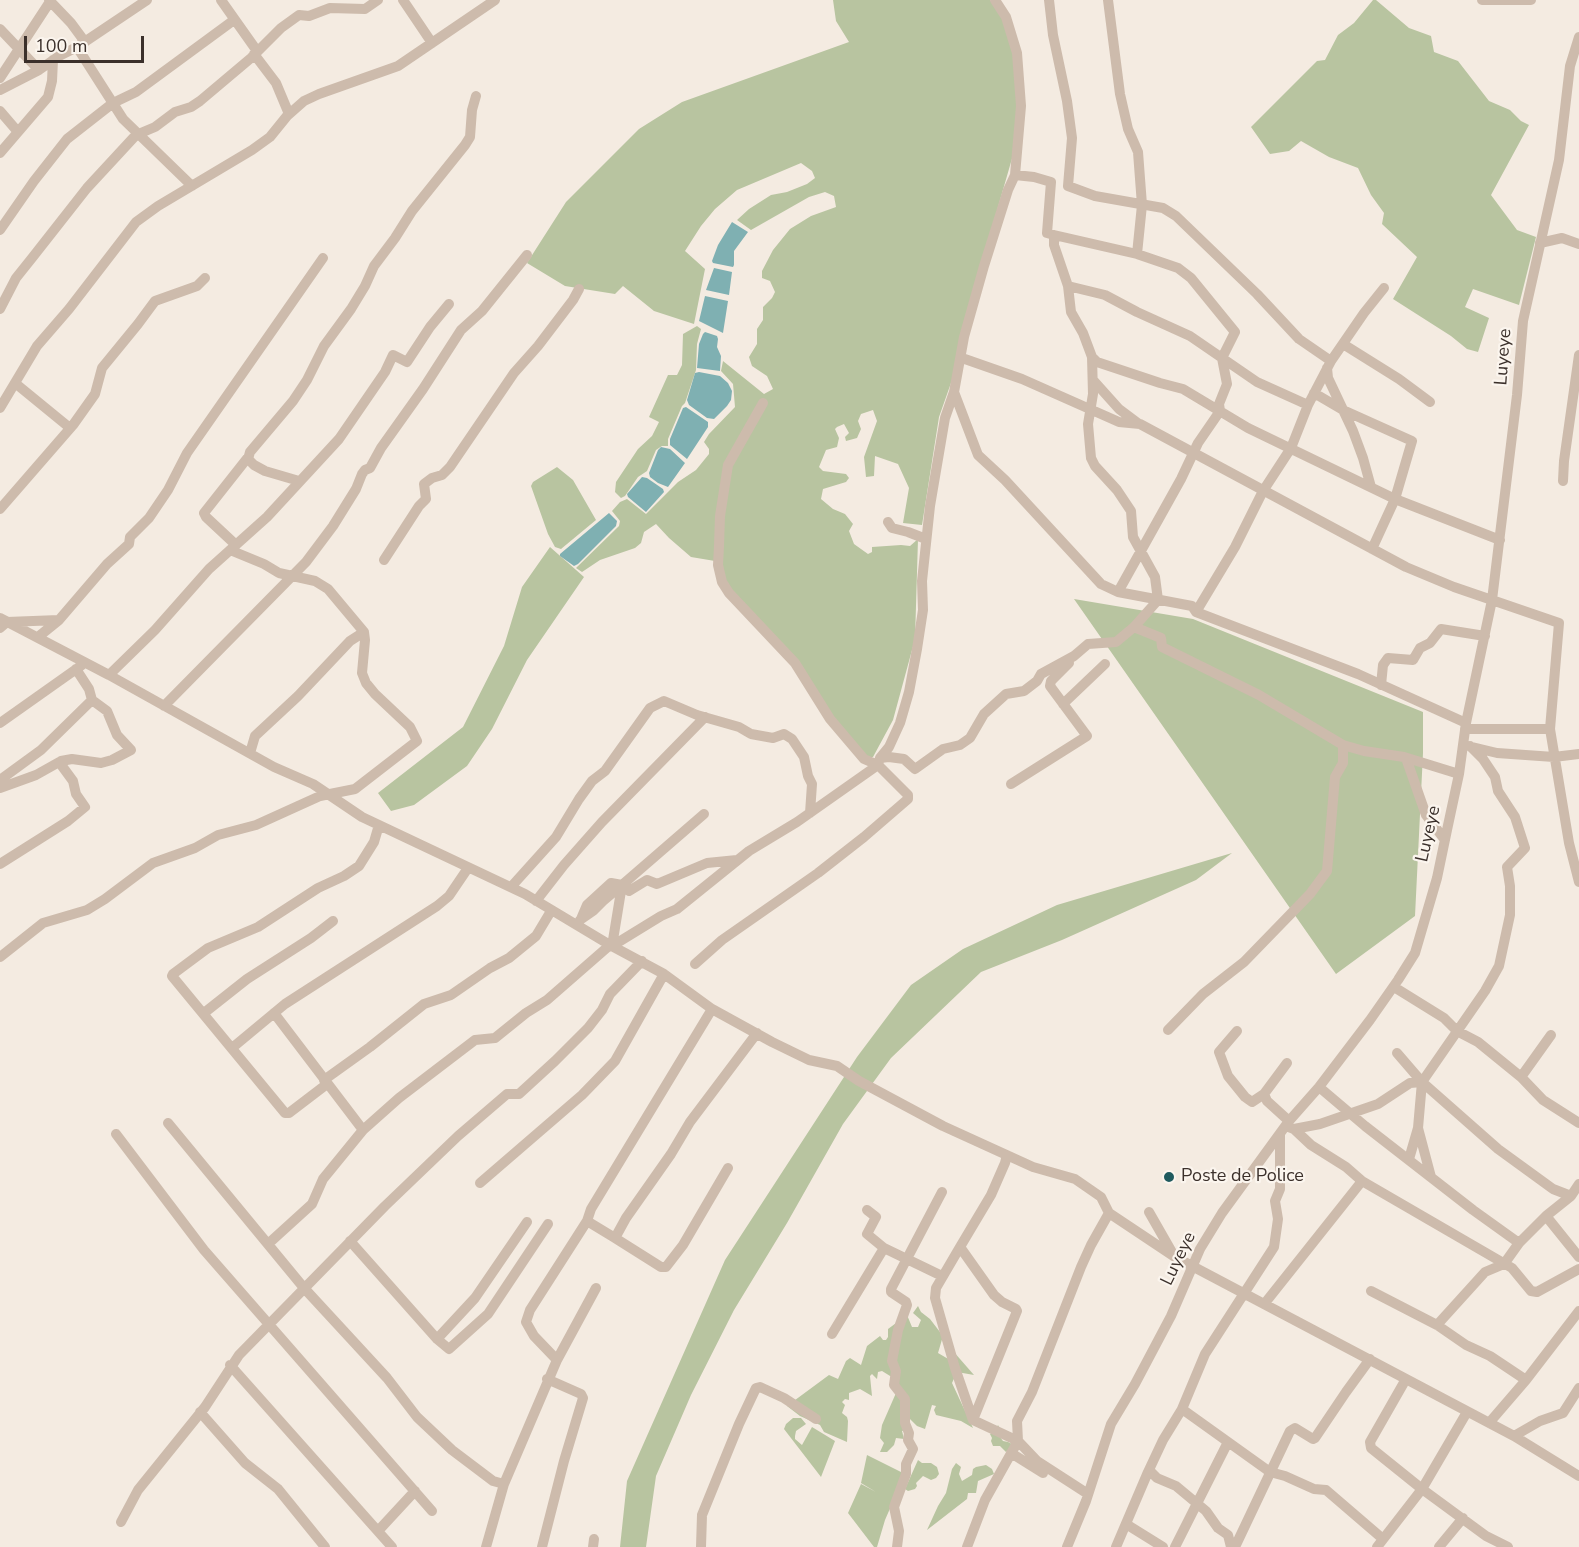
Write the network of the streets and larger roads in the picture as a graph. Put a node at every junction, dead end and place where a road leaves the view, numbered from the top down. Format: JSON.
{"nodes":[{"id":1,"x":50,"y":0,"type":"edge"},
{"id":2,"x":221,"y":0,"type":"edge"},
{"id":3,"x":378,"y":0,"type":"edge"},
{"id":4,"x":403,"y":0,"type":"edge"},
{"id":5,"x":495,"y":0,"type":"edge"},
{"id":6,"x":995,"y":0,"type":"edge"},
{"id":7,"x":1050,"y":0,"type":"edge"},
{"id":8,"x":1108,"y":0,"type":"edge"},
{"id":9,"x":1482,"y":0,"type":"edge"},
{"id":10,"x":1489,"y":0,"type":"edge"},
{"id":11,"x":1532,"y":0,"type":"edge"},
{"id":12,"x":142,"y":1,"type":"edge"},
{"id":13,"x":234,"y":20,"type":"junction"},
{"id":14,"x":0,"y":29,"type":"edge"},
{"id":15,"x":1579,"y":37,"type":"edge"},
{"id":16,"x":432,"y":43,"type":"junction"},
{"id":17,"x":81,"y":44,"type":"junction"},
{"id":18,"x":18,"y":49,"type":"junction"},
{"id":19,"x":256,"y":53,"type":"junction"},
{"id":20,"x":53,"y":60,"type":"junction"},
{"id":21,"x":39,"y":70,"type":"junction"},
{"id":22,"x":0,"y":78,"type":"edge"},
{"id":23,"x":0,"y":90,"type":"edge"},
{"id":24,"x":476,"y":96,"type":"dead end"},
{"id":25,"x":113,"y":103,"type":"junction"},
{"id":26,"x":0,"y":111,"type":"edge"},
{"id":27,"x":289,"y":114,"type":"junction"},
{"id":28,"x":18,"y":132,"type":"junction"},
{"id":29,"x":136,"y":135,"type":"junction"},
{"id":30,"x":0,"y":153,"type":"edge"},
{"id":31,"x":1015,"y":175,"type":"junction"},
{"id":32,"x":1051,"y":182,"type":"junction"},
{"id":33,"x":192,"y":186,"type":"junction"},
{"id":34,"x":1068,"y":186,"type":"junction"},
{"id":35,"x":1142,"y":206,"type":"junction"},
{"id":36,"x":0,"y":230,"type":"edge"},
{"id":37,"x":1054,"y":235,"type":"junction"},
{"id":38,"x":1540,"y":243,"type":"junction"},
{"id":39,"x":1579,"y":244,"type":"edge"},
{"id":40,"x":1137,"y":254,"type":"junction"},
{"id":41,"x":527,"y":255,"type":"dead end"},
{"id":42,"x":323,"y":258,"type":"dead end"},
{"id":43,"x":205,"y":278,"type":"dead end"},
{"id":44,"x":1068,"y":286,"type":"junction"},
{"id":45,"x":1384,"y":288,"type":"dead end"},
{"id":46,"x":579,"y":289,"type":"dead end"},
{"id":47,"x":449,"y":304,"type":"dead end"},
{"id":48,"x":0,"y":309,"type":"edge"},
{"id":49,"x":1343,"y":344,"type":"junction"},
{"id":50,"x":1579,"y":355,"type":"edge"},
{"id":51,"x":1092,"y":357,"type":"junction"},
{"id":52,"x":962,"y":358,"type":"junction"},
{"id":53,"x":1222,"y":358,"type":"junction"},
{"id":54,"x":1329,"y":364,"type":"junction"},
{"id":55,"x":1093,"y":380,"type":"junction"},
{"id":56,"x":15,"y":383,"type":"junction"},
{"id":57,"x":954,"y":392,"type":"junction"},
{"id":58,"x":1314,"y":393,"type":"junction"},
{"id":59,"x":763,"y":402,"type":"dead end"},
{"id":60,"x":1430,"y":402,"type":"dead end"},
{"id":61,"x":1308,"y":405,"type":"junction"},
{"id":62,"x":0,"y":408,"type":"edge"},
{"id":63,"x":1090,"y":410,"type":"junction"},
{"id":64,"x":1343,"y":410,"type":"junction"},
{"id":65,"x":1220,"y":411,"type":"junction"},
{"id":66,"x":1140,"y":424,"type":"junction"},
{"id":67,"x":70,"y":428,"type":"junction"},
{"id":68,"x":1291,"y":448,"type":"junction"},
{"id":69,"x":1194,"y":454,"type":"junction"},
{"id":70,"x":249,"y":456,"type":"junction"},
{"id":71,"x":299,"y":481,"type":"junction"},
{"id":72,"x":1563,"y":481,"type":"dead end"},
{"id":73,"x":1371,"y":487,"type":"junction"},
{"id":74,"x":1263,"y":491,"type":"junction"},
{"id":75,"x":1395,"y":499,"type":"junction"},
{"id":76,"x":0,"y":509,"type":"edge"},
{"id":77,"x":888,"y":522,"type":"dead end"},
{"id":78,"x":926,"y":539,"type":"junction"},
{"id":79,"x":1500,"y":540,"type":"junction"},
{"id":80,"x":233,"y":548,"type":"junction"},
{"id":81,"x":1372,"y":549,"type":"junction"},
{"id":82,"x":1142,"y":551,"type":"junction"},
{"id":83,"x":384,"y":560,"type":"dead end"},
{"id":84,"x":294,"y":576,"type":"junction"},
{"id":85,"x":1118,"y":592,"type":"junction"},
{"id":86,"x":1158,"y":600,"type":"junction"},
{"id":87,"x":1492,"y":600,"type":"junction"},
{"id":88,"x":1196,"y":612,"type":"junction"},
{"id":89,"x":59,"y":620,"type":"junction"},
{"id":90,"x":2,"y":622,"type":"edge"},
{"id":91,"x":1134,"y":627,"type":"junction"},
{"id":92,"x":364,"y":632,"type":"junction"},
{"id":93,"x":1485,"y":636,"type":"junction"},
{"id":94,"x":38,"y":637,"type":"junction"},
{"id":95,"x":1074,"y":656,"type":"junction"},
{"id":96,"x":1105,"y":664,"type":"dead end"},
{"id":97,"x":80,"y":666,"type":"junction"},
{"id":98,"x":109,"y":675,"type":"junction"},
{"id":99,"x":1381,"y":685,"type":"junction"},
{"id":100,"x":92,"y":700,"type":"junction"},
{"id":101,"x":1063,"y":704,"type":"junction"},
{"id":102,"x":164,"y":706,"type":"junction"},
{"id":103,"x":705,"y":717,"type":"junction"},
{"id":104,"x":0,"y":723,"type":"edge"},
{"id":105,"x":1466,"y":726,"type":"junction"},
{"id":106,"x":1550,"y":729,"type":"junction"},
{"id":107,"x":1343,"y":745,"type":"junction"},
{"id":108,"x":1466,"y":745,"type":"junction"},
{"id":109,"x":250,"y":753,"type":"junction"},
{"id":110,"x":1579,"y":754,"type":"edge"},
{"id":111,"x":1554,"y":757,"type":"junction"},
{"id":112,"x":1406,"y":758,"type":"junction"},
{"id":113,"x":62,"y":761,"type":"junction"},
{"id":114,"x":879,"y":761,"type":"junction"},
{"id":115,"x":1459,"y":774,"type":"junction"},
{"id":116,"x":0,"y":780,"type":"edge"},
{"id":117,"x":1011,"y":784,"type":"dead end"},
{"id":118,"x":0,"y":788,"type":"edge"},
{"id":119,"x":326,"y":795,"type":"junction"},
{"id":120,"x":810,"y":813,"type":"junction"},
{"id":121,"x":704,"y":814,"type":"dead end"},
{"id":122,"x":379,"y":825,"type":"junction"},
{"id":123,"x":1445,"y":840,"type":"junction"},
{"id":124,"x":737,"y":860,"type":"junction"},
{"id":125,"x":0,"y":864,"type":"edge"},
{"id":126,"x":468,"y":868,"type":"junction"},
{"id":127,"x":1579,"y":882,"type":"edge"},
{"id":128,"x":622,"y":885,"type":"junction"},
{"id":129,"x":511,"y":887,"type":"junction"},
{"id":130,"x":536,"y":901,"type":"junction"},
{"id":131,"x":551,"y":910,"type":"junction"},
{"id":132,"x":333,"y":921,"type":"dead end"},
{"id":133,"x":576,"y":921,"type":"junction"},
{"id":134,"x":614,"y":944,"type":"junction"},
{"id":135,"x":0,"y":957,"type":"edge"},
{"id":136,"x":642,"y":962,"type":"junction"},
{"id":137,"x":695,"y":964,"type":"dead end"},
{"id":138,"x":663,"y":974,"type":"junction"},
{"id":139,"x":1394,"y":987,"type":"junction"},
{"id":140,"x":712,"y":1009,"type":"junction"},
{"id":141,"x":204,"y":1013,"type":"junction"},
{"id":142,"x":274,"y":1013,"type":"junction"},
{"id":143,"x":1168,"y":1030,"type":"dead end"},
{"id":144,"x":1238,"y":1031,"type":"dead end"},
{"id":145,"x":1457,"y":1031,"type":"junction"},
{"id":146,"x":758,"y":1033,"type":"junction"},
{"id":147,"x":1551,"y":1035,"type":"dead end"},
{"id":148,"x":232,"y":1048,"type":"junction"},
{"id":149,"x":1397,"y":1053,"type":"dead end"},
{"id":150,"x":1287,"y":1063,"type":"dead end"},
{"id":151,"x":1521,"y":1077,"type":"junction"},
{"id":152,"x":326,"y":1082,"type":"junction"},
{"id":153,"x":1422,"y":1082,"type":"junction"},
{"id":154,"x":1319,"y":1087,"type":"junction"},
{"id":155,"x":1264,"y":1094,"type":"junction"},
{"id":156,"x":1351,"y":1113,"type":"junction"},
{"id":157,"x":168,"y":1122,"type":"dead end"},
{"id":158,"x":1579,"y":1123,"type":"edge"},
{"id":159,"x":1287,"y":1128,"type":"junction"},
{"id":160,"x":1418,"y":1128,"type":"junction"},
{"id":161,"x":363,"y":1130,"type":"junction"},
{"id":162,"x":116,"y":1134,"type":"dead end"},
{"id":163,"x":1007,"y":1155,"type":"junction"},
{"id":164,"x":1409,"y":1159,"type":"junction"},
{"id":165,"x":728,"y":1168,"type":"dead end"},
{"id":166,"x":1431,"y":1178,"type":"junction"},
{"id":167,"x":1362,"y":1180,"type":"junction"},
{"id":168,"x":480,"y":1183,"type":"dead end"},
{"id":169,"x":1579,"y":1184,"type":"edge"},
{"id":170,"x":942,"y":1192,"type":"dead end"},
{"id":171,"x":1571,"y":1196,"type":"junction"},
{"id":172,"x":867,"y":1210,"type":"dead end"},
{"id":173,"x":1149,"y":1212,"type":"dead end"},
{"id":174,"x":1109,"y":1213,"type":"junction"},
{"id":175,"x":1546,"y":1216,"type":"junction"},
{"id":176,"x":587,"y":1221,"type":"junction"},
{"id":177,"x":527,"y":1222,"type":"dead end"},
{"id":178,"x":548,"y":1224,"type":"dead end"},
{"id":179,"x":615,"y":1238,"type":"junction"},
{"id":180,"x":350,"y":1241,"type":"junction"},
{"id":181,"x":1519,"y":1243,"type":"junction"},
{"id":182,"x":268,"y":1244,"type":"junction"},
{"id":183,"x":960,"y":1247,"type":"junction"},
{"id":184,"x":884,"y":1248,"type":"junction"},
{"id":185,"x":1175,"y":1257,"type":"junction"},
{"id":186,"x":1579,"y":1257,"type":"edge"},
{"id":187,"x":906,"y":1258,"type":"junction"},
{"id":188,"x":1504,"y":1264,"type":"junction"},
{"id":189,"x":1192,"y":1265,"type":"junction"},
{"id":190,"x":1579,"y":1269,"type":"edge"},
{"id":191,"x":942,"y":1276,"type":"junction"},
{"id":192,"x":304,"y":1288,"type":"junction"},
{"id":193,"x":596,"y":1288,"type":"dead end"},
{"id":194,"x":1371,"y":1291,"type":"dead end"},
{"id":195,"x":1246,"y":1293,"type":"junction"},
{"id":196,"x":1265,"y":1303,"type":"junction"},
{"id":197,"x":1579,"y":1311,"type":"edge"},
{"id":198,"x":268,"y":1325,"type":"junction"},
{"id":199,"x":1437,"y":1325,"type":"junction"},
{"id":200,"x":832,"y":1334,"type":"dead end"},
{"id":201,"x":437,"y":1339,"type":"junction"},
{"id":202,"x":1370,"y":1359,"type":"junction"},
{"id":203,"x":556,"y":1360,"type":"junction"},
{"id":204,"x":230,"y":1365,"type":"junction"},
{"id":205,"x":547,"y":1379,"type":"junction"},
{"id":206,"x":1406,"y":1379,"type":"junction"},
{"id":207,"x":1526,"y":1380,"type":"junction"},
{"id":208,"x":1579,"y":1388,"type":"edge"},
{"id":209,"x":1182,"y":1409,"type":"junction"},
{"id":210,"x":200,"y":1412,"type":"junction"},
{"id":211,"x":1467,"y":1412,"type":"junction"},
{"id":212,"x":816,"y":1419,"type":"dead end"},
{"id":213,"x":973,"y":1419,"type":"junction"},
{"id":214,"x":1488,"y":1423,"type":"junction"},
{"id":215,"x":1514,"y":1436,"type":"junction"},
{"id":216,"x":1018,"y":1441,"type":"junction"},
{"id":217,"x":1228,"y":1442,"type":"junction"},
{"id":218,"x":1011,"y":1453,"type":"junction"},
{"id":219,"x":1149,"y":1470,"type":"junction"},
{"id":220,"x":1270,"y":1472,"type":"junction"},
{"id":221,"x":1579,"y":1476,"type":"edge"},
{"id":222,"x":504,"y":1484,"type":"junction"},
{"id":223,"x":1422,"y":1489,"type":"junction"},
{"id":224,"x":415,"y":1491,"type":"junction"},
{"id":225,"x":1088,"y":1498,"type":"junction"},
{"id":226,"x":1196,"y":1504,"type":"junction"},
{"id":227,"x":432,"y":1511,"type":"dead end"},
{"id":228,"x":1462,"y":1518,"type":"junction"},
{"id":229,"x":121,"y":1522,"type":"dead end"},
{"id":230,"x":1126,"y":1524,"type":"junction"},
{"id":231,"x":378,"y":1531,"type":"junction"},
{"id":232,"x":1380,"y":1543,"type":"edge"},
{"id":233,"x":325,"y":1547,"type":"edge"},
{"id":234,"x":392,"y":1547,"type":"edge"},
{"id":235,"x":486,"y":1547,"type":"edge"},
{"id":236,"x":542,"y":1547,"type":"edge"},
{"id":237,"x":701,"y":1547,"type":"edge"},
{"id":238,"x":897,"y":1547,"type":"edge"},
{"id":239,"x":968,"y":1547,"type":"edge"},
{"id":240,"x":1067,"y":1547,"type":"edge"},
{"id":241,"x":1116,"y":1547,"type":"edge"},
{"id":242,"x":1162,"y":1547,"type":"edge"},
{"id":243,"x":1175,"y":1547,"type":"edge"},
{"id":244,"x":1233,"y":1547,"type":"edge"},
{"id":245,"x":1439,"y":1547,"type":"edge"},
{"id":246,"x":1508,"y":1547,"type":"edge"}],
"edges":[{"from":1,"to":17,"type":"street"},
{"from":1,"to":18,"type":"street"},
{"from":2,"to":13,"type":"street"},
{"from":3,"to":19,"type":"street"},
{"from":4,"to":16,"type":"street"},
{"from":5,"to":16,"type":"street"},
{"from":6,"to":31,"type":"street"},
{"from":7,"to":34,"type":"street"},
{"from":8,"to":35,"type":"street"},
{"from":9,"to":10,"type":"street"},
{"from":10,"to":11,"type":"street"},
{"from":12,"to":17,"type":"street"},
{"from":13,"to":19,"type":"street"},
{"from":13,"to":25,"type":"street"},
{"from":14,"to":18,"type":"street"},
{"from":15,"to":38,"type":"street","name":"Luyeye"},
{"from":16,"to":27,"type":"street"},
{"from":17,"to":20,"type":"street"},
{"from":17,"to":25,"type":"street"},
{"from":18,"to":21,"type":"street"},
{"from":18,"to":22,"type":"street"},
{"from":19,"to":27,"type":"street"},
{"from":19,"to":29,"type":"street"},
{"from":20,"to":21,"type":"street"},
{"from":20,"to":28,"type":"street"},
{"from":21,"to":23,"type":"street"},
{"from":24,"to":70,"type":"street"},
{"from":25,"to":29,"type":"street"},
{"from":25,"to":36,"type":"street"},
{"from":26,"to":28,"type":"street"},
{"from":27,"to":33,"type":"street"},
{"from":28,"to":30,"type":"street"},
{"from":29,"to":33,"type":"street"},
{"from":29,"to":48,"type":"street"},
{"from":31,"to":32,"type":"street"},
{"from":31,"to":52,"type":"street"},
{"from":32,"to":34,"type":"street"},
{"from":32,"to":37,"type":"street"},
{"from":33,"to":56,"type":"street"},
{"from":34,"to":35,"type":"street"},
{"from":35,"to":40,"type":"street"},
{"from":35,"to":54,"type":"street"},
{"from":37,"to":40,"type":"street"},
{"from":37,"to":44,"type":"street"},
{"from":38,"to":39,"type":"street"},
{"from":38,"to":79,"type":"street","name":"Luyeye"},
{"from":40,"to":53,"type":"street"},
{"from":41,"to":84,"type":"street"},
{"from":42,"to":89,"type":"street"},
{"from":43,"to":67,"type":"street"},
{"from":44,"to":51,"type":"street"},
{"from":44,"to":53,"type":"street"},
{"from":45,"to":49,"type":"street"},
{"from":46,"to":83,"type":"street"},
{"from":47,"to":71,"type":"street"},
{"from":49,"to":54,"type":"street"},
{"from":49,"to":60,"type":"street"},
{"from":50,"to":72,"type":"street"},
{"from":51,"to":55,"type":"street"},
{"from":51,"to":65,"type":"street"},
{"from":52,"to":57,"type":"street"},
{"from":52,"to":63,"type":"street"},
{"from":53,"to":61,"type":"street"},
{"from":53,"to":65,"type":"street"},
{"from":54,"to":58,"type":"street"},
{"from":54,"to":64,"type":"street"},
{"from":55,"to":63,"type":"street"},
{"from":55,"to":66,"type":"street"},
{"from":56,"to":62,"type":"street"},
{"from":56,"to":67,"type":"street"},
{"from":57,"to":78,"type":"street"},
{"from":57,"to":85,"type":"street"},
{"from":58,"to":61,"type":"street"},
{"from":58,"to":64,"type":"street"},
{"from":59,"to":114,"type":"street"},
{"from":61,"to":68,"type":"street"},
{"from":63,"to":66,"type":"street"},
{"from":63,"to":82,"type":"street"},
{"from":64,"to":73,"type":"street"},
{"from":64,"to":75,"type":"street"},
{"from":65,"to":68,"type":"street"},
{"from":65,"to":69,"type":"street"},
{"from":66,"to":69,"type":"street"},
{"from":67,"to":76,"type":"street"},
{"from":68,"to":73,"type":"street"},
{"from":68,"to":74,"type":"street"},
{"from":69,"to":74,"type":"street"},
{"from":69,"to":82,"type":"street"},
{"from":70,"to":71,"type":"street"},
{"from":70,"to":80,"type":"street"},
{"from":71,"to":80,"type":"street"},
{"from":73,"to":75,"type":"street"},
{"from":74,"to":81,"type":"street"},
{"from":74,"to":88,"type":"street"},
{"from":75,"to":79,"type":"street"},
{"from":75,"to":81,"type":"street"},
{"from":77,"to":78,"type":"street"},
{"from":78,"to":114,"type":"street"},
{"from":79,"to":87,"type":"street","name":"Luyeye"},
{"from":80,"to":84,"type":"street"},
{"from":80,"to":98,"type":"street"},
{"from":81,"to":87,"type":"street"},
{"from":82,"to":85,"type":"street"},
{"from":82,"to":86,"type":"street"},
{"from":84,"to":92,"type":"street"},
{"from":84,"to":102,"type":"street"},
{"from":85,"to":86,"type":"street"},
{"from":86,"to":88,"type":"street"},
{"from":86,"to":91,"type":"street"},
{"from":87,"to":93,"type":"street","name":"Luyeye"},
{"from":87,"to":106,"type":"street"},
{"from":88,"to":99,"type":"street"},
{"from":89,"to":90,"type":"street"},
{"from":89,"to":94,"type":"street"},
{"from":90,"to":94,"type":"street"},
{"from":91,"to":95,"type":"street"},
{"from":91,"to":107,"type":"street"},
{"from":92,"to":109,"type":"street"},
{"from":92,"to":119,"type":"street"},
{"from":93,"to":99,"type":"street"},
{"from":93,"to":105,"type":"street","name":"Luyeye"},
{"from":94,"to":97,"type":"street"},
{"from":95,"to":101,"type":"street"},
{"from":95,"to":114,"type":"street"},
{"from":96,"to":101,"type":"street"},
{"from":97,"to":98,"type":"street"},
{"from":97,"to":100,"type":"street"},
{"from":97,"to":104,"type":"street"},
{"from":98,"to":102,"type":"street"},
{"from":99,"to":105,"type":"street"},
{"from":100,"to":113,"type":"street"},
{"from":100,"to":116,"type":"street"},
{"from":101,"to":117,"type":"street"},
{"from":102,"to":109,"type":"street"},
{"from":103,"to":120,"type":"street"},
{"from":103,"to":129,"type":"street"},
{"from":103,"to":130,"type":"street"},
{"from":105,"to":106,"type":"street"},
{"from":105,"to":108,"type":"street","name":"Luyeye"},
{"from":106,"to":111,"type":"street"},
{"from":107,"to":112,"type":"street"},
{"from":107,"to":143,"type":"street"},
{"from":108,"to":111,"type":"street"},
{"from":108,"to":115,"type":"street","name":"Luyeye"},
{"from":108,"to":145,"type":"street"},
{"from":109,"to":119,"type":"street"},
{"from":110,"to":111,"type":"street"},
{"from":111,"to":127,"type":"street"},
{"from":112,"to":115,"type":"street"},
{"from":112,"to":123,"type":"street"},
{"from":113,"to":118,"type":"street"},
{"from":113,"to":125,"type":"street"},
{"from":114,"to":120,"type":"street"},
{"from":114,"to":137,"type":"street"},
{"from":115,"to":123,"type":"street","name":"Luyeye"},
{"from":119,"to":122,"type":"street"},
{"from":119,"to":135,"type":"street"},
{"from":120,"to":124,"type":"street"},
{"from":121,"to":128,"type":"street"},
{"from":122,"to":126,"type":"street"},
{"from":122,"to":141,"type":"street"},
{"from":123,"to":139,"type":"street","name":"Luyeye"},
{"from":124,"to":128,"type":"street"},
{"from":124,"to":134,"type":"street"},
{"from":126,"to":129,"type":"street"},
{"from":126,"to":142,"type":"street"},
{"from":128,"to":133,"type":"street"},
{"from":128,"to":134,"type":"street"},
{"from":129,"to":130,"type":"street"},
{"from":130,"to":131,"type":"street"},
{"from":131,"to":133,"type":"street"},
{"from":131,"to":152,"type":"street"},
{"from":132,"to":141,"type":"street"},
{"from":133,"to":134,"type":"street"},
{"from":134,"to":136,"type":"street"},
{"from":134,"to":161,"type":"street"},
{"from":136,"to":138,"type":"street"},
{"from":136,"to":180,"type":"street"},
{"from":138,"to":140,"type":"street"},
{"from":138,"to":168,"type":"street"},
{"from":139,"to":145,"type":"street"},
{"from":139,"to":154,"type":"street","name":"Luyeye"},
{"from":140,"to":146,"type":"street"},
{"from":140,"to":176,"type":"street"},
{"from":141,"to":148,"type":"street"},
{"from":142,"to":148,"type":"street"},
{"from":142,"to":152,"type":"street"},
{"from":144,"to":155,"type":"street"},
{"from":145,"to":151,"type":"street"},
{"from":145,"to":153,"type":"street"},
{"from":146,"to":163,"type":"street"},
{"from":146,"to":179,"type":"street"},
{"from":147,"to":151,"type":"street"},
{"from":148,"to":152,"type":"street"},
{"from":149,"to":153,"type":"street"},
{"from":150,"to":155,"type":"street"},
{"from":151,"to":158,"type":"street"},
{"from":152,"to":161,"type":"street"},
{"from":153,"to":156,"type":"street"},
{"from":153,"to":160,"type":"street"},
{"from":153,"to":171,"type":"street"},
{"from":154,"to":156,"type":"street"},
{"from":154,"to":159,"type":"street","name":"Luyeye"},
{"from":155,"to":159,"type":"street"},
{"from":156,"to":159,"type":"street"},
{"from":156,"to":164,"type":"street"},
{"from":157,"to":182,"type":"street"},
{"from":159,"to":167,"type":"street"},
{"from":159,"to":189,"type":"street","name":"Luyeye"},
{"from":159,"to":195,"type":"street"},
{"from":160,"to":164,"type":"street"},
{"from":160,"to":166,"type":"street"},
{"from":161,"to":182,"type":"street"},
{"from":162,"to":198,"type":"street"},
{"from":163,"to":174,"type":"street"},
{"from":163,"to":183,"type":"street"},
{"from":164,"to":166,"type":"street"},
{"from":165,"to":179,"type":"street"},
{"from":166,"to":181,"type":"street"},
{"from":167,"to":188,"type":"street"},
{"from":167,"to":196,"type":"street"},
{"from":169,"to":171,"type":"street"},
{"from":170,"to":187,"type":"street"},
{"from":171,"to":175,"type":"street"},
{"from":172,"to":184,"type":"street"},
{"from":173,"to":185,"type":"street"},
{"from":174,"to":185,"type":"street"},
{"from":174,"to":216,"type":"street"},
{"from":175,"to":181,"type":"street"},
{"from":175,"to":186,"type":"street"},
{"from":176,"to":179,"type":"street"},
{"from":176,"to":203,"type":"street"},
{"from":177,"to":201,"type":"street"},
{"from":178,"to":201,"type":"street"},
{"from":180,"to":192,"type":"street"},
{"from":180,"to":201,"type":"street"},
{"from":181,"to":188,"type":"street"},
{"from":182,"to":192,"type":"street"},
{"from":183,"to":191,"type":"street"},
{"from":183,"to":213,"type":"street"},
{"from":184,"to":187,"type":"street"},
{"from":184,"to":200,"type":"street"},
{"from":185,"to":189,"type":"street"},
{"from":187,"to":191,"type":"street"},
{"from":187,"to":238,"type":"street"},
{"from":188,"to":190,"type":"street"},
{"from":188,"to":199,"type":"street"},
{"from":189,"to":195,"type":"street"},
{"from":189,"to":225,"type":"street","name":"Luyeye"},
{"from":191,"to":213,"type":"street"},
{"from":192,"to":198,"type":"street"},
{"from":192,"to":222,"type":"street"},
{"from":193,"to":203,"type":"street"},
{"from":194,"to":199,"type":"street"},
{"from":195,"to":196,"type":"street"},
{"from":195,"to":209,"type":"street"},
{"from":196,"to":202,"type":"street"},
{"from":197,"to":207,"type":"street"},
{"from":198,"to":204,"type":"street"},
{"from":198,"to":224,"type":"street"},
{"from":199,"to":207,"type":"street"},
{"from":202,"to":206,"type":"street"},
{"from":202,"to":220,"type":"street"},
{"from":203,"to":205,"type":"street"},
{"from":204,"to":210,"type":"street"},
{"from":204,"to":231,"type":"street"},
{"from":205,"to":222,"type":"street"},
{"from":205,"to":236,"type":"street"},
{"from":206,"to":211,"type":"street"},
{"from":206,"to":223,"type":"street"},
{"from":207,"to":214,"type":"street"},
{"from":208,"to":215,"type":"street"},
{"from":209,"to":217,"type":"street"},
{"from":209,"to":219,"type":"street"},
{"from":210,"to":229,"type":"street"},
{"from":210,"to":233,"type":"street"},
{"from":211,"to":214,"type":"street"},
{"from":211,"to":223,"type":"street"},
{"from":212,"to":237,"type":"street"},
{"from":213,"to":216,"type":"street"},
{"from":214,"to":215,"type":"street"},
{"from":215,"to":221,"type":"street"},
{"from":216,"to":218,"type":"street"},
{"from":216,"to":225,"type":"street"},
{"from":217,"to":220,"type":"street"},
{"from":217,"to":226,"type":"street"},
{"from":218,"to":225,"type":"street"},
{"from":218,"to":239,"type":"street"},
{"from":219,"to":226,"type":"street"},
{"from":219,"to":230,"type":"street"},
{"from":220,"to":232,"type":"street"},
{"from":220,"to":244,"type":"street"},
{"from":222,"to":235,"type":"street"},
{"from":223,"to":228,"type":"street"},
{"from":223,"to":232,"type":"street"},
{"from":224,"to":227,"type":"street"},
{"from":224,"to":231,"type":"street"},
{"from":225,"to":240,"type":"street","name":"Luyeye"},
{"from":226,"to":243,"type":"street"},
{"from":226,"to":244,"type":"street"},
{"from":228,"to":245,"type":"street"},
{"from":228,"to":246,"type":"street"},
{"from":230,"to":241,"type":"street"},
{"from":230,"to":242,"type":"street"},
{"from":231,"to":234,"type":"street"}]}
